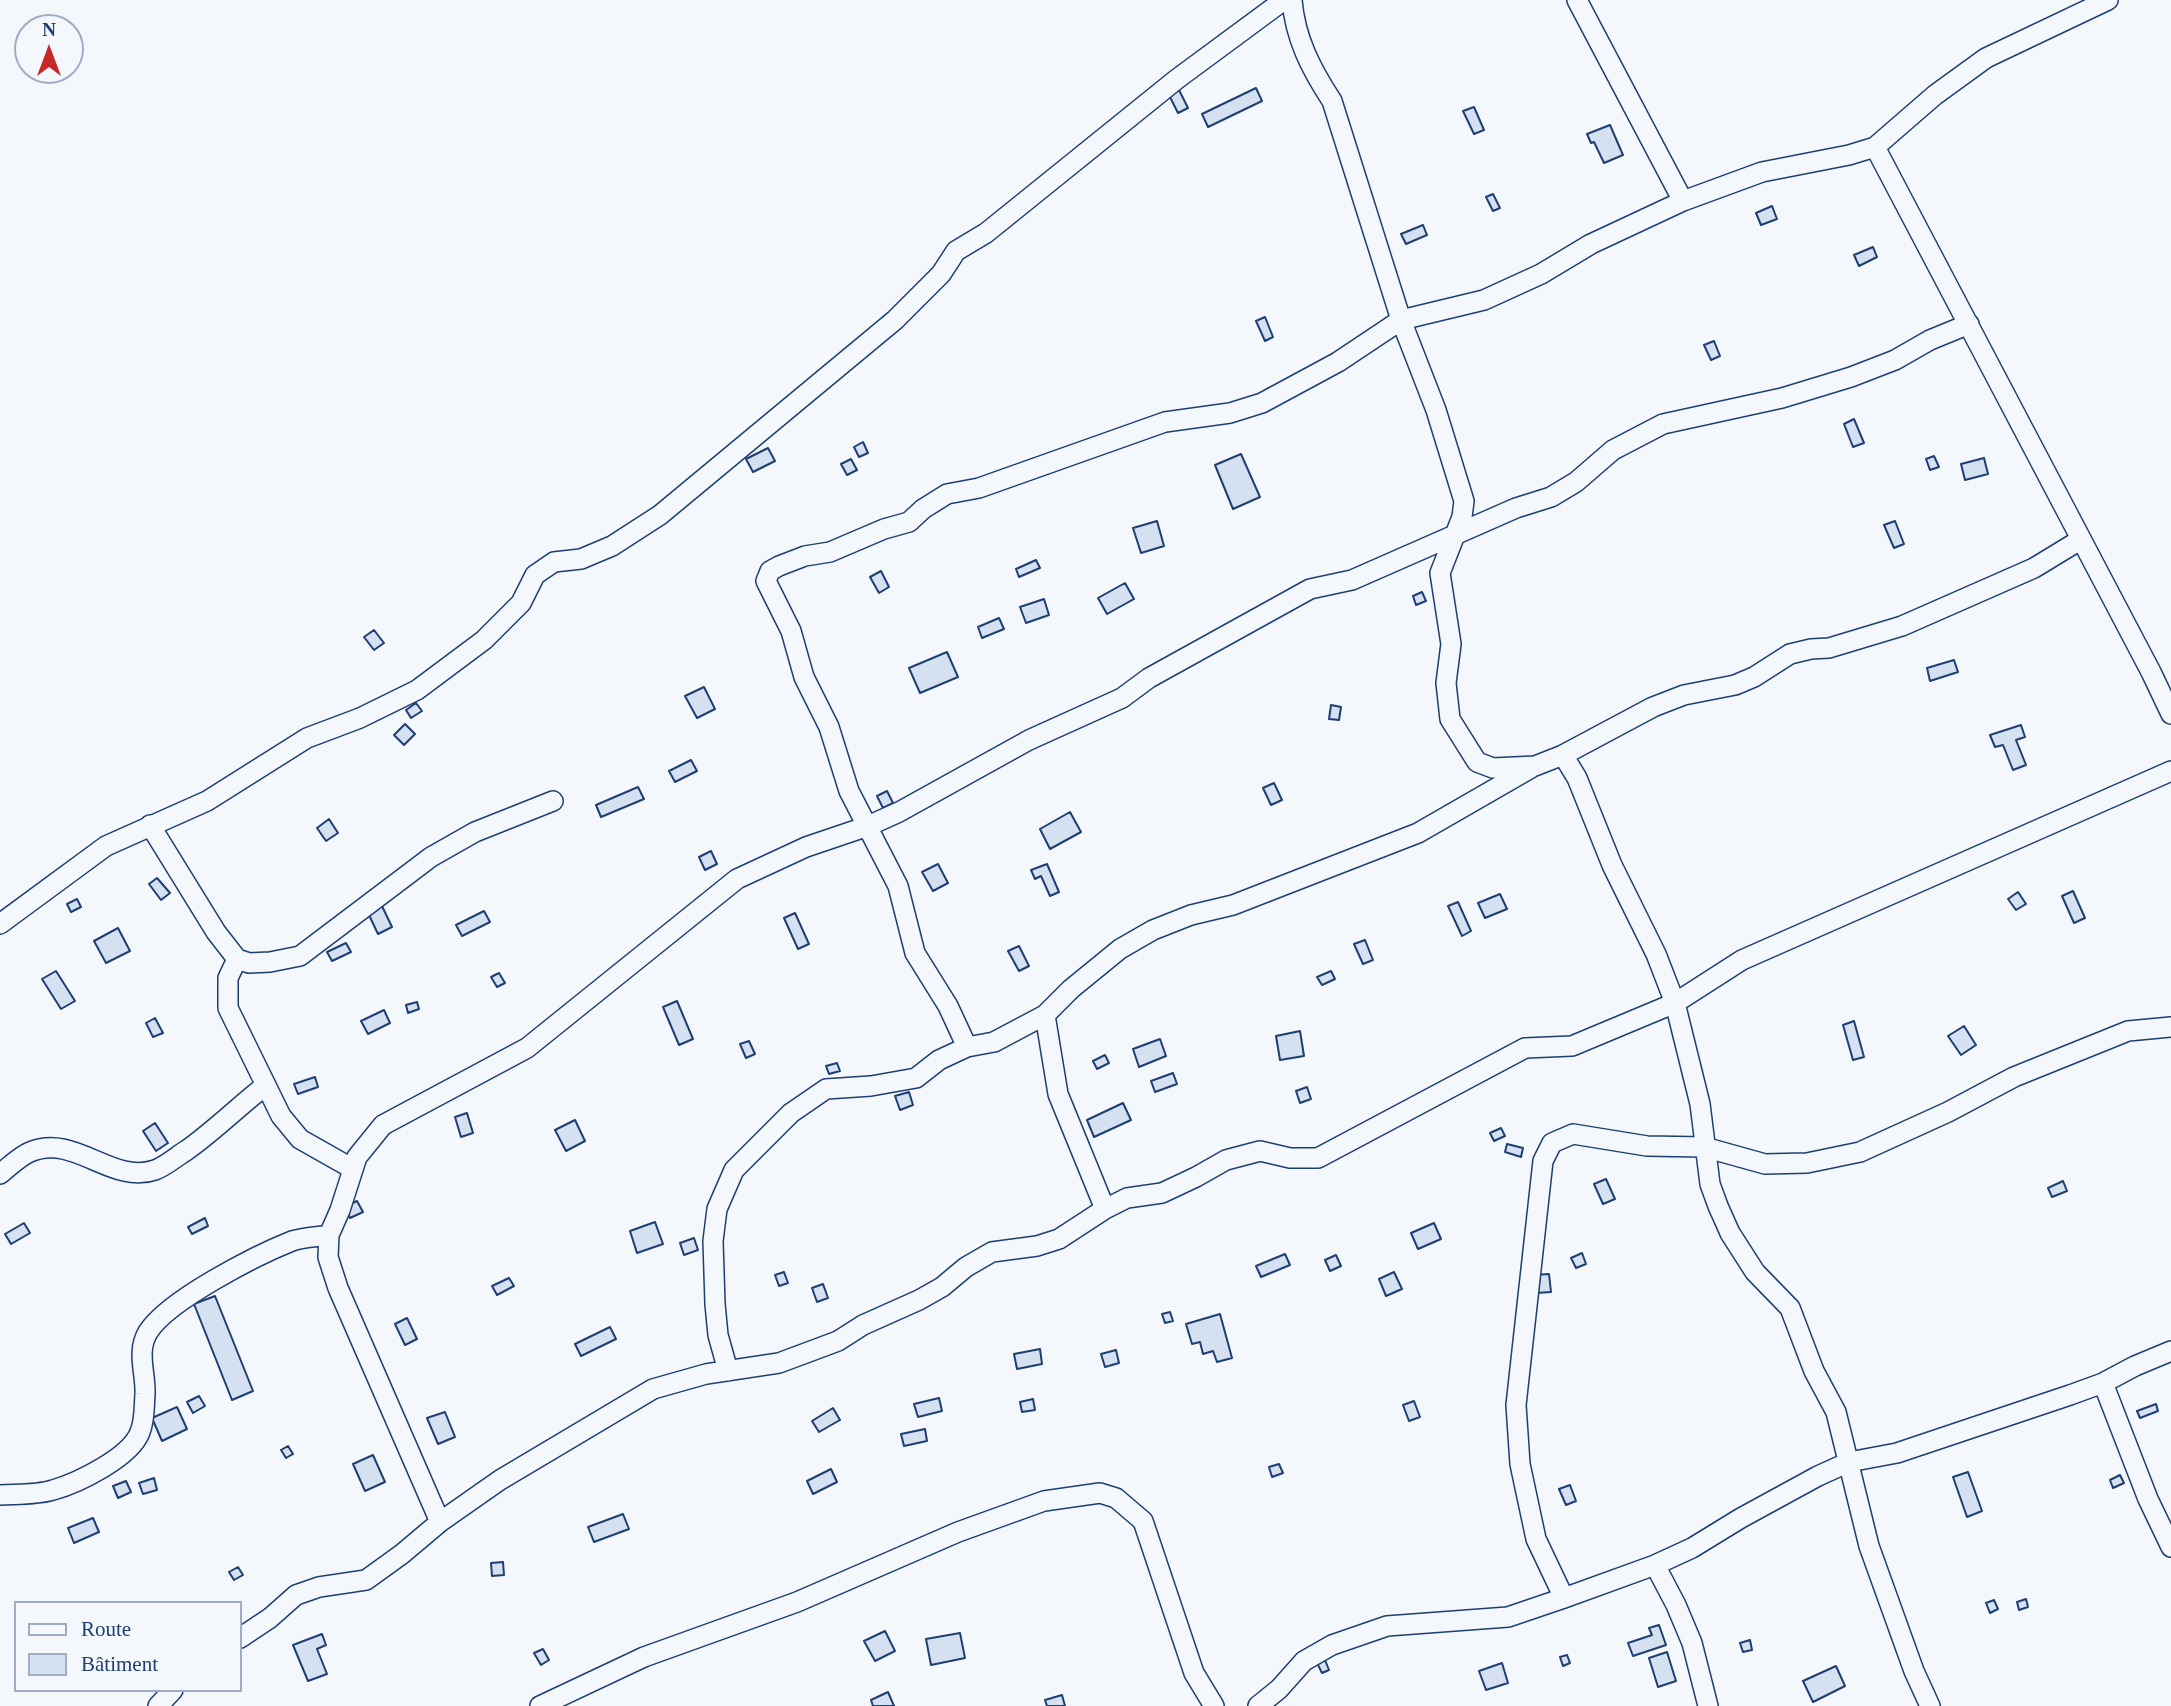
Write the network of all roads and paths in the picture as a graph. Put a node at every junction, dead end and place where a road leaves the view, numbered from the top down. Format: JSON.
{"nodes":[{"id":1,"x":1284,"y":0,"type":"edge"},
{"id":2,"x":1292,"y":0,"type":"edge"},
{"id":3,"x":1577,"y":0,"type":"edge"},
{"id":4,"x":2096,"y":2,"type":"edge"},
{"id":5,"x":1875,"y":147,"type":"junction"},
{"id":6,"x":1683,"y":201,"type":"junction"},
{"id":7,"x":1401,"y":320,"type":"junction"},
{"id":8,"x":1969,"y":324,"type":"junction"},
{"id":9,"x":1454,"y":534,"type":"junction"},
{"id":10,"x":2080,"y":540,"type":"junction"},
{"id":11,"x":2171,"y":714,"type":"edge"},
{"id":12,"x":1563,"y":755,"type":"junction"},
{"id":13,"x":1535,"y":766,"type":"junction"},
{"id":14,"x":2171,"y":771,"type":"edge"},
{"id":15,"x":553,"y":801,"type":"dead end"},
{"id":16,"x":150,"y":825,"type":"junction"},
{"id":17,"x":868,"y":825,"type":"junction"},
{"id":18,"x":0,"y":924,"type":"edge"},
{"id":19,"x":237,"y":958,"type":"junction"},
{"id":20,"x":1675,"y":1003,"type":"junction"},
{"id":21,"x":1045,"y":1015,"type":"junction"},
{"id":22,"x":2171,"y":1027,"type":"edge"},
{"id":23,"x":967,"y":1047,"type":"junction"},
{"id":24,"x":266,"y":1085,"type":"junction"},
{"id":25,"x":1704,"y":1147,"type":"junction"},
{"id":26,"x":353,"y":1169,"type":"junction"},
{"id":27,"x":0,"y":1174,"type":"edge"},
{"id":28,"x":1105,"y":1209,"type":"junction"},
{"id":29,"x":329,"y":1235,"type":"junction"},
{"id":30,"x":2171,"y":1351,"type":"edge"},
{"id":31,"x":728,"y":1371,"type":"junction"},
{"id":32,"x":2103,"y":1383,"type":"junction"},
{"id":33,"x":1849,"y":1462,"type":"junction"},
{"id":34,"x":0,"y":1494,"type":"edge"},
{"id":35,"x":440,"y":1522,"type":"junction"},
{"id":36,"x":2171,"y":1546,"type":"edge"},
{"id":37,"x":1655,"y":1565,"type":"junction"},
{"id":38,"x":1564,"y":1598,"type":"junction"},
{"id":39,"x":242,"y":1637,"type":"edge"},
{"id":40,"x":171,"y":1692,"type":"edge"},
{"id":41,"x":158,"y":1706,"type":"edge"},
{"id":42,"x":540,"y":1706,"type":"edge"},
{"id":43,"x":1214,"y":1706,"type":"edge"},
{"id":44,"x":1258,"y":1706,"type":"edge"},
{"id":45,"x":1708,"y":1706,"type":"edge"},
{"id":46,"x":1930,"y":1706,"type":"edge"}],
"edges":[{"from":1,"to":16,"type":"street"},
{"from":2,"to":7,"type":"street"},
{"from":3,"to":6,"type":"street"},
{"from":4,"to":5,"type":"street"},
{"from":5,"to":6,"type":"street"},
{"from":5,"to":8,"type":"street"},
{"from":6,"to":7,"type":"street"},
{"from":7,"to":9,"type":"street"},
{"from":7,"to":17,"type":"street"},
{"from":8,"to":9,"type":"street"},
{"from":8,"to":10,"type":"street"},
{"from":9,"to":13,"type":"street"},
{"from":9,"to":17,"type":"street"},
{"from":10,"to":11,"type":"street"},
{"from":10,"to":12,"type":"street"},
{"from":12,"to":13,"type":"street"},
{"from":12,"to":20,"type":"street"},
{"from":13,"to":21,"type":"street"},
{"from":14,"to":20,"type":"street"},
{"from":15,"to":19,"type":"street"},
{"from":16,"to":18,"type":"street"},
{"from":16,"to":19,"type":"street"},
{"from":17,"to":23,"type":"street"},
{"from":17,"to":26,"type":"street"},
{"from":19,"to":24,"type":"street"},
{"from":20,"to":25,"type":"street"},
{"from":20,"to":28,"type":"street"},
{"from":21,"to":23,"type":"street"},
{"from":21,"to":28,"type":"street"},
{"from":22,"to":25,"type":"street"},
{"from":23,"to":31,"type":"street"},
{"from":24,"to":26,"type":"street"},
{"from":24,"to":27,"type":"street"},
{"from":25,"to":33,"type":"street"},
{"from":25,"to":38,"type":"street"},
{"from":26,"to":29,"type":"street"},
{"from":28,"to":31,"type":"street"},
{"from":29,"to":34,"type":"street"},
{"from":29,"to":35,"type":"street"},
{"from":30,"to":32,"type":"street"},
{"from":31,"to":35,"type":"street"},
{"from":32,"to":33,"type":"street"},
{"from":32,"to":36,"type":"street"},
{"from":33,"to":37,"type":"street"},
{"from":33,"to":46,"type":"street"},
{"from":35,"to":39,"type":"street"},
{"from":37,"to":38,"type":"street"},
{"from":37,"to":45,"type":"street"},
{"from":38,"to":44,"type":"street"},
{"from":40,"to":41,"type":"street"},
{"from":42,"to":43,"type":"street"}]}
